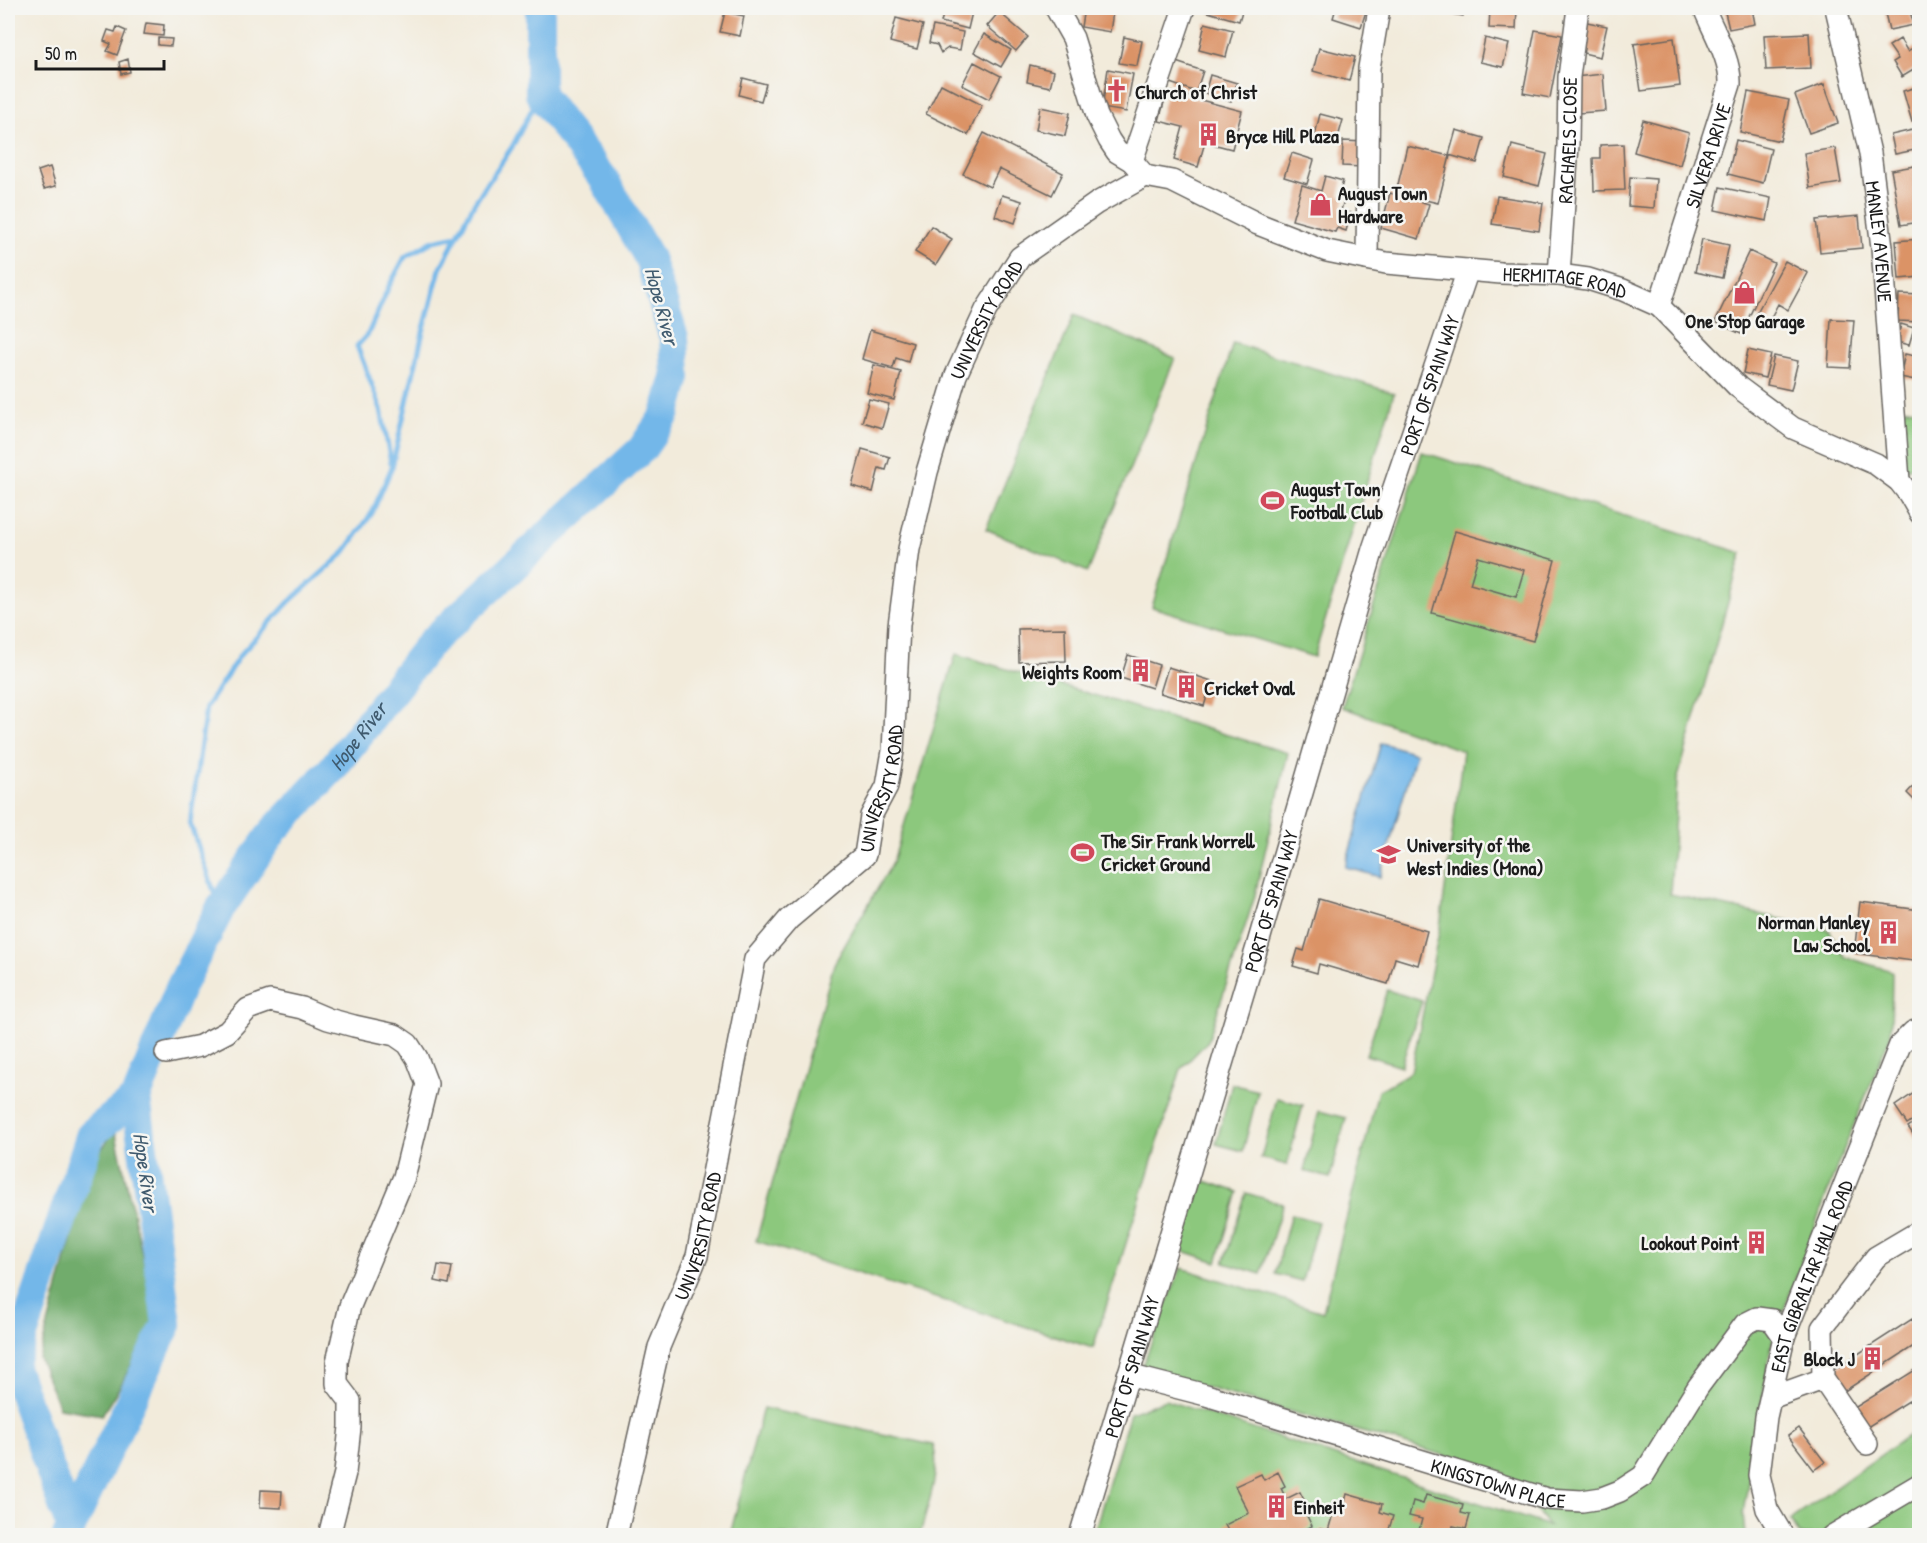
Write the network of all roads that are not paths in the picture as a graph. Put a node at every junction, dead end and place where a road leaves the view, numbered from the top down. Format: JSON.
{"nodes":[{"id":1,"x":1056,"y":8,"type":"edge"},
{"id":2,"x":1184,"y":8,"type":"edge"},
{"id":3,"x":1578,"y":8,"type":"edge"},
{"id":4,"x":1704,"y":8,"type":"edge"},
{"id":5,"x":1836,"y":8,"type":"edge"},
{"id":6,"x":1378,"y":15,"type":"dead end"},
{"id":7,"x":1139,"y":168,"type":"junction"},
{"id":8,"x":1367,"y":259,"type":"junction"},
{"id":9,"x":1468,"y":270,"type":"junction"},
{"id":10,"x":1559,"y":275,"type":"junction"},
{"id":11,"x":1659,"y":306,"type":"junction"},
{"id":12,"x":1899,"y":481,"type":"junction"},
{"id":13,"x":1920,"y":513,"type":"edge"},
{"id":14,"x":1920,"y":1029,"type":"edge"},
{"id":15,"x":166,"y":1053,"type":"dead end"},
{"id":16,"x":1920,"y":1231,"type":"edge"},
{"id":17,"x":1784,"y":1337,"type":"junction"},
{"id":18,"x":1128,"y":1375,"type":"junction"},
{"id":19,"x":1822,"y":1379,"type":"junction"},
{"id":20,"x":1770,"y":1398,"type":"junction"},
{"id":21,"x":1867,"y":1444,"type":"dead end"},
{"id":22,"x":1920,"y":1484,"type":"edge"},
{"id":23,"x":328,"y":1536,"type":"edge"},
{"id":24,"x":616,"y":1536,"type":"edge"},
{"id":25,"x":1080,"y":1536,"type":"edge"},
{"id":26,"x":1783,"y":1536,"type":"edge"},
{"id":27,"x":1832,"y":1536,"type":"edge"}],
"edges":[{"from":1,"to":7,"type":"street"},
{"from":2,"to":7,"type":"street"},
{"from":3,"to":10,"type":"street","name":"RACHAELS CLOSE"},
{"from":4,"to":11,"type":"street","name":"SILVERA DRIVE"},
{"from":5,"to":12,"type":"street","name":"MANLEY AVENUE"},
{"from":6,"to":8,"type":"street"},
{"from":7,"to":8,"type":"street","name":"HERMITAGE ROAD"},
{"from":7,"to":24,"type":"street","name":"UNIVERSITY ROAD"},
{"from":8,"to":9,"type":"street","name":"HERMITAGE ROAD"},
{"from":9,"to":10,"type":"street","name":"HERMITAGE ROAD"},
{"from":9,"to":18,"type":"street","name":"PORT OF SPAIN WAY"},
{"from":10,"to":11,"type":"street","name":"HERMITAGE ROAD"},
{"from":11,"to":12,"type":"street","name":"HERMITAGE ROAD"},
{"from":12,"to":13,"type":"street","name":"HERMITAGE ROAD"},
{"from":14,"to":17,"type":"street","name":"EAST GIBRALTAR HALL ROAD"},
{"from":15,"to":23,"type":"street"},
{"from":16,"to":19,"type":"street"},
{"from":17,"to":18,"type":"street","name":"KINGSTOWN PLACE"},
{"from":17,"to":20,"type":"street","name":"EAST GIBRALTAR HALL ROAD"},
{"from":18,"to":25,"type":"street","name":"PORT OF SPAIN WAY"},
{"from":19,"to":20,"type":"street"},
{"from":19,"to":21,"type":"street"},
{"from":20,"to":26,"type":"street","name":"EAST GIBRALTAR HALL ROAD"},
{"from":22,"to":27,"type":"street"}]}
